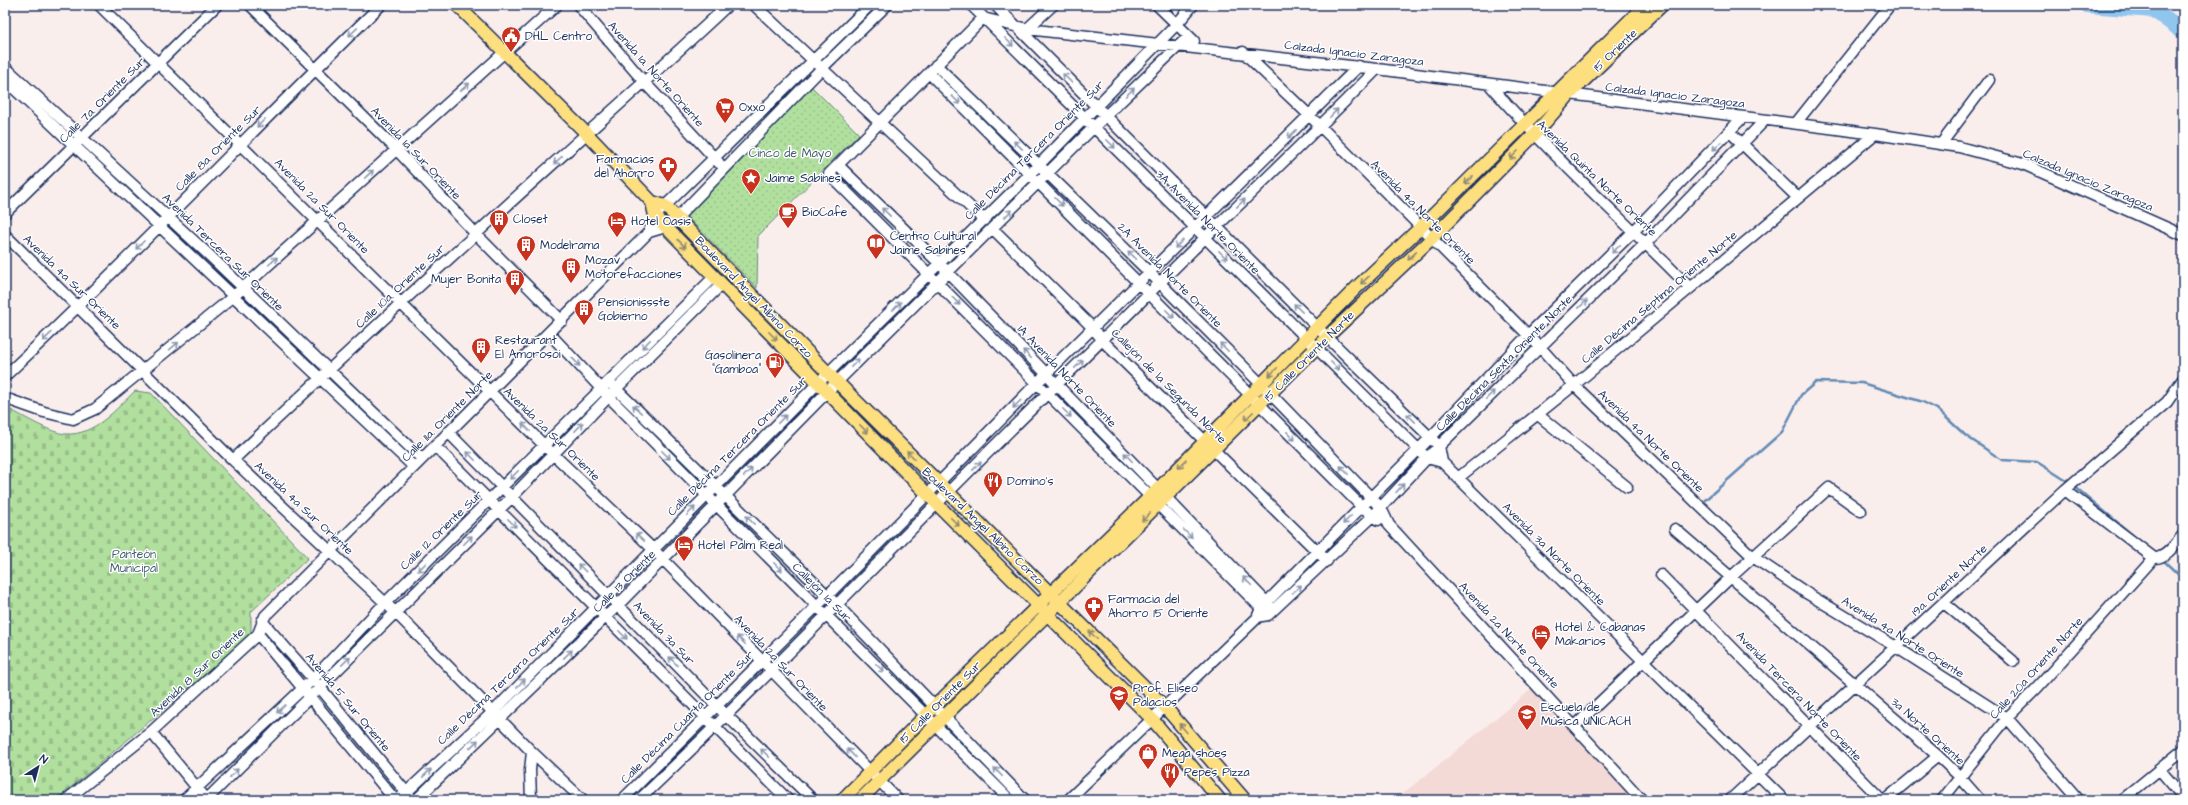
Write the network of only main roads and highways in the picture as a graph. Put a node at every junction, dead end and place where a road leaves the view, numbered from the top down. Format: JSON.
{"nodes":[{"id":1,"x":457,"y":5,"type":"edge"},
{"id":2,"x":1644,"y":5,"type":"edge"},
{"id":3,"x":1662,"y":5,"type":"edge"},
{"id":4,"x":1556,"y":93,"type":"joint"},
{"id":5,"x":1569,"y":95,"type":"joint"},
{"id":6,"x":652,"y":202,"type":"junction"},
{"id":7,"x":1158,"y":497,"type":"junction"},
{"id":8,"x":1051,"y":593,"type":"junction"},
{"id":9,"x":1060,"y":602,"type":"junction"},
{"id":10,"x":1038,"y":605,"type":"junction"},
{"id":11,"x":1048,"y":615,"type":"junction"},
{"id":12,"x":842,"y":800,"type":"edge"},
{"id":13,"x":860,"y":800,"type":"edge"},
{"id":14,"x":1220,"y":800,"type":"edge"},
{"id":15,"x":1245,"y":800,"type":"edge"}],
"edges":[{"from":1,"to":6,"type":"main road"},
{"from":2,"to":4,"type":"main road","name":"15 Oriente"},
{"from":3,"to":5,"type":"main road","name":"15 Oriente"},
{"from":4,"to":7,"type":"main road","name":"15 Calle Oriente Norte","one_way":true},
{"from":5,"to":7,"type":"main road","name":"15 Calle Oriente Norte","one_way":true},
{"from":8,"to":6,"type":"main road","name":"Boulevard Ángel Albino Corzo","one_way":true},
{"from":6,"to":10,"type":"main road","name":"Boulevard Ángel Albino Corzo","one_way":true},
{"from":7,"to":8,"type":"main road","name":"15 Calle Oriente Norte"},
{"from":7,"to":9,"type":"main road","name":"15 Calle Oriente Norte","one_way":true},
{"from":8,"to":9,"type":"main road","name":"Boulevard Ángel Albino Corzo"},
{"from":8,"to":10,"type":"main road","name":"15 Calle Oriente Norte"},
{"from":9,"to":11,"type":"main road","name":"15 Calle Oriente Norte"},
{"from":15,"to":9,"type":"main road","name":"Boulevard Ángel Albino Corzo","one_way":true},
{"from":10,"to":11,"type":"main road","name":"Boulevard Ángel Albino Corzo"},
{"from":10,"to":12,"type":"main road","name":"15 Calle Oriente Sur"},
{"from":11,"to":13,"type":"main road","name":"15 Calle Oriente Sur"},
{"from":11,"to":14,"type":"main road","name":"Boulevard Ángel Albino Corzo"}]}
